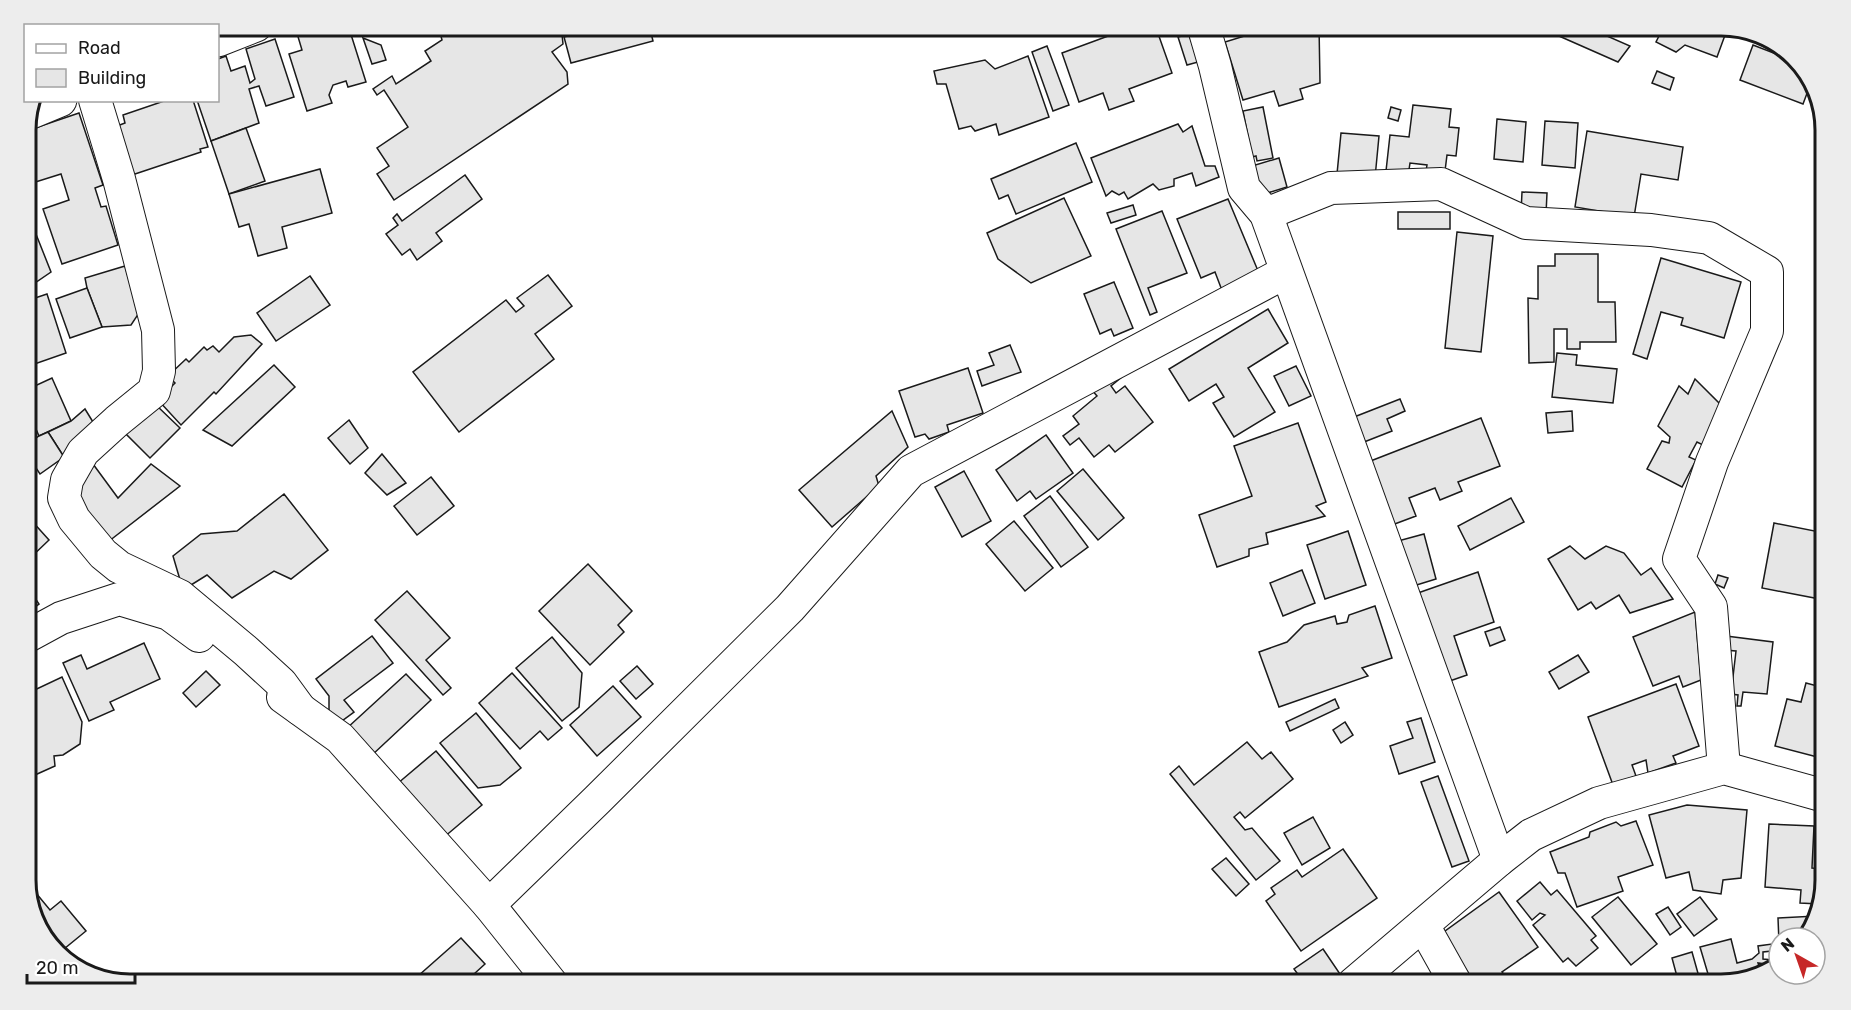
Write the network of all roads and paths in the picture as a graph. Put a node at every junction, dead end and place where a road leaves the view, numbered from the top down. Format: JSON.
{"nodes":[{"id":1,"x":1206,"y":36,"type":"edge"},
{"id":2,"x":55,"y":102,"type":"edge"},
{"id":3,"x":95,"y":102,"type":"edge"},
{"id":4,"x":39,"y":109,"type":"edge"},
{"id":5,"x":1266,"y":214,"type":"junction"},
{"id":6,"x":1286,"y":272,"type":"junction"},
{"id":7,"x":36,"y":632,"type":"edge"},
{"id":8,"x":300,"y":709,"type":"junction"},
{"id":9,"x":1724,"y":768,"type":"junction"},
{"id":10,"x":1815,"y":793,"type":"edge"},
{"id":11,"x":1499,"y":860,"type":"junction"},
{"id":12,"x":489,"y":905,"type":"junction"},
{"id":13,"x":1423,"y":925,"type":"junction"},
{"id":14,"x":544,"y":974,"type":"edge"},
{"id":15,"x":1365,"y":974,"type":"edge"},
{"id":16,"x":1450,"y":974,"type":"edge"}],
"edges":[{"from":1,"to":5,"type":"street"},
{"from":2,"to":4,"type":"main road"},
{"from":3,"to":8,"type":"street"},
{"from":5,"to":6,"type":"street"},
{"from":5,"to":9,"type":"street"},
{"from":6,"to":11,"type":"street"},
{"from":6,"to":12,"type":"street"},
{"from":7,"to":8,"type":"street"},
{"from":8,"to":12,"type":"street"},
{"from":9,"to":10,"type":"street"},
{"from":9,"to":11,"type":"street"},
{"from":11,"to":13,"type":"street"},
{"from":12,"to":14,"type":"street"},
{"from":13,"to":15,"type":"street"},
{"from":13,"to":16,"type":"street"}]}
